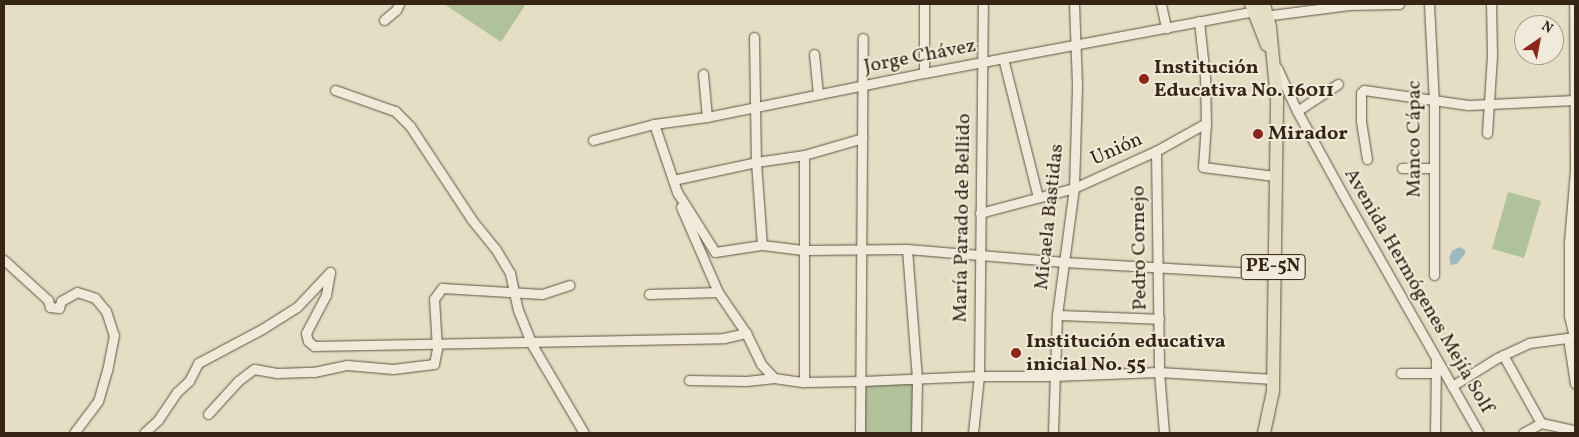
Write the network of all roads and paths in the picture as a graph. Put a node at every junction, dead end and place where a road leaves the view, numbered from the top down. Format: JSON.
{"nodes":[{"id":1,"x":399,"y":4,"type":"edge"},
{"id":2,"x":924,"y":4,"type":"edge"},
{"id":3,"x":983,"y":4,"type":"edge"},
{"id":4,"x":1074,"y":4,"type":"edge"},
{"id":5,"x":1161,"y":4,"type":"edge"},
{"id":6,"x":1399,"y":4,"type":"edge"},
{"id":7,"x":1429,"y":4,"type":"edge"},
{"id":8,"x":1491,"y":4,"type":"edge"},
{"id":9,"x":1574,"y":4,"type":"edge"},
{"id":10,"x":1260,"y":9,"type":"edge"},
{"id":11,"x":384,"y":20,"type":"dead end"},
{"id":12,"x":1198,"y":20,"type":"junction"},
{"id":13,"x":1166,"y":28,"type":"junction"},
{"id":14,"x":754,"y":37,"type":"dead end"},
{"id":15,"x":863,"y":38,"type":"dead end"},
{"id":16,"x":1075,"y":44,"type":"junction"},
{"id":17,"x":814,"y":54,"type":"dead end"},
{"id":18,"x":1003,"y":58,"type":"junction"},
{"id":19,"x":1273,"y":59,"type":"junction"},
{"id":20,"x":982,"y":62,"type":"junction"},
{"id":21,"x":924,"y":73,"type":"junction"},
{"id":22,"x":703,"y":74,"type":"dead end"},
{"id":23,"x":1338,"y":84,"type":"dead end"},
{"id":24,"x":862,"y":86,"type":"junction"},
{"id":25,"x":335,"y":90,"type":"dead end"},
{"id":26,"x":818,"y":94,"type":"junction"},
{"id":27,"x":1574,"y":100,"type":"edge"},
{"id":28,"x":1434,"y":102,"type":"junction"},
{"id":29,"x":1489,"y":105,"type":"junction"},
{"id":30,"x":755,"y":107,"type":"junction"},
{"id":31,"x":1297,"y":111,"type":"junction"},
{"id":32,"x":707,"y":117,"type":"junction"},
{"id":33,"x":1206,"y":123,"type":"junction"},
{"id":34,"x":654,"y":124,"type":"junction"},
{"id":35,"x":1487,"y":133,"type":"dead end"},
{"id":36,"x":863,"y":138,"type":"junction"},
{"id":37,"x":593,"y":140,"type":"dead end"},
{"id":38,"x":1156,"y":151,"type":"junction"},
{"id":39,"x":804,"y":155,"type":"junction"},
{"id":40,"x":1367,"y":159,"type":"dead end"},
{"id":41,"x":756,"y":162,"type":"junction"},
{"id":42,"x":1402,"y":168,"type":"dead end"},
{"id":43,"x":1433,"y":168,"type":"junction"},
{"id":44,"x":1274,"y":176,"type":"junction"},
{"id":45,"x":673,"y":180,"type":"junction"},
{"id":46,"x":1074,"y":188,"type":"junction"},
{"id":47,"x":677,"y":192,"type":"junction"},
{"id":48,"x":1038,"y":197,"type":"junction"},
{"id":49,"x":980,"y":213,"type":"junction"},
{"id":50,"x":762,"y":244,"type":"junction"},
{"id":51,"x":861,"y":249,"type":"junction"},
{"id":52,"x":907,"y":249,"type":"junction"},
{"id":53,"x":803,"y":250,"type":"junction"},
{"id":54,"x":980,"y":255,"type":"junction"},
{"id":55,"x":4,"y":260,"type":"edge"},
{"id":56,"x":1064,"y":262,"type":"junction"},
{"id":57,"x":1158,"y":267,"type":"junction"},
{"id":58,"x":1273,"y":274,"type":"junction"},
{"id":59,"x":1434,"y":275,"type":"dead end"},
{"id":60,"x":570,"y":285,"type":"dead end"},
{"id":61,"x":515,"y":291,"type":"junction"},
{"id":62,"x":718,"y":292,"type":"junction"},
{"id":63,"x":649,"y":294,"type":"dead end"},
{"id":64,"x":1057,"y":315,"type":"junction"},
{"id":65,"x":1158,"y":319,"type":"junction"},
{"id":66,"x":746,"y":333,"type":"junction"},
{"id":67,"x":1572,"y":337,"type":"edge"},
{"id":68,"x":436,"y":342,"type":"junction"},
{"id":69,"x":531,"y":343,"type":"junction"},
{"id":70,"x":1503,"y":355,"type":"junction"},
{"id":71,"x":1436,"y":358,"type":"junction"},
{"id":72,"x":1159,"y":372,"type":"junction"},
{"id":73,"x":1401,"y":372,"type":"dead end"},
{"id":74,"x":1436,"y":373,"type":"junction"},
{"id":75,"x":979,"y":376,"type":"junction"},
{"id":76,"x":1053,"y":376,"type":"junction"},
{"id":77,"x":774,"y":378,"type":"junction"},
{"id":78,"x":917,"y":379,"type":"junction"},
{"id":79,"x":1273,"y":379,"type":"junction"},
{"id":80,"x":689,"y":380,"type":"dead end"},
{"id":81,"x":862,"y":381,"type":"junction"},
{"id":82,"x":804,"y":382,"type":"junction"},
{"id":83,"x":1575,"y":383,"type":"edge"},
{"id":84,"x":1452,"y":386,"type":"junction"},
{"id":85,"x":208,"y":414,"type":"dead end"},
{"id":86,"x":1541,"y":423,"type":"junction"},
{"id":87,"x":1575,"y":430,"type":"edge"},
{"id":88,"x":74,"y":433,"type":"edge"},
{"id":89,"x":144,"y":433,"type":"edge"},
{"id":90,"x":584,"y":433,"type":"edge"},
{"id":91,"x":860,"y":433,"type":"edge"},
{"id":92,"x":916,"y":433,"type":"edge"},
{"id":93,"x":973,"y":433,"type":"edge"},
{"id":94,"x":1053,"y":433,"type":"edge"},
{"id":95,"x":1164,"y":433,"type":"edge"},
{"id":96,"x":1264,"y":433,"type":"edge"},
{"id":97,"x":1435,"y":433,"type":"edge"},
{"id":98,"x":1479,"y":433,"type":"edge"},
{"id":99,"x":1523,"y":433,"type":"edge"}],
"edges":[{"from":1,"to":11,"type":"street"},
{"from":2,"to":21,"type":"street"},
{"from":3,"to":20,"type":"street","name":"María Parado de Bellido"},
{"from":4,"to":16,"type":"street","name":"Micaela Bastidas"},
{"from":5,"to":13,"type":"street"},
{"from":6,"to":10,"type":"street","name":"Jorge Chávez"},
{"from":7,"to":28,"type":"street","name":"Manco Cápac"},
{"from":8,"to":29,"type":"street"},
{"from":9,"to":27,"type":"street"},
{"from":10,"to":12,"type":"street","name":"Jorge Chávez"},
{"from":10,"to":19,"type":"highway","number":"PE-5N"},
{"from":12,"to":13,"type":"street","name":"Jorge Chávez"},
{"from":12,"to":33,"type":"street"},
{"from":13,"to":16,"type":"street","name":"Jorge Chávez"},
{"from":14,"to":30,"type":"street"},
{"from":15,"to":24,"type":"street"},
{"from":16,"to":18,"type":"street","name":"Jorge Chávez"},
{"from":16,"to":46,"type":"street","name":"Micaela Bastidas"},
{"from":17,"to":26,"type":"street"},
{"from":18,"to":20,"type":"street","name":"Jorge Chávez"},
{"from":18,"to":48,"type":"street"},
{"from":19,"to":31,"type":"street","name":"Avenida Hermógenes Mejía Solf"},
{"from":19,"to":44,"type":"highway","number":"PE-5N"},
{"from":20,"to":21,"type":"street","name":"Jorge Chávez"},
{"from":20,"to":49,"type":"street","name":"María Parado de Bellido"},
{"from":21,"to":24,"type":"street","name":"Jorge Chávez"},
{"from":22,"to":32,"type":"street"},
{"from":23,"to":31,"type":"street"},
{"from":24,"to":26,"type":"street","name":"Jorge Chávez"},
{"from":24,"to":36,"type":"street"},
{"from":25,"to":61,"type":"street"},
{"from":26,"to":30,"type":"street","name":"Jorge Chávez"},
{"from":27,"to":29,"type":"street"},
{"from":27,"to":67,"type":"street"},
{"from":28,"to":29,"type":"street"},
{"from":28,"to":40,"type":"street"},
{"from":28,"to":43,"type":"street","name":"Manco Cápac"},
{"from":29,"to":35,"type":"street"},
{"from":30,"to":32,"type":"street","name":"Jorge Chávez"},
{"from":30,"to":41,"type":"street"},
{"from":31,"to":71,"type":"street","name":"Avenida Hermógenes Mejía Solf"},
{"from":32,"to":34,"type":"street","name":"Jorge Chávez"},
{"from":33,"to":38,"type":"street","name":"Unión"},
{"from":33,"to":44,"type":"street"},
{"from":34,"to":37,"type":"street","name":"Jorge Chávez"},
{"from":34,"to":45,"type":"street"},
{"from":36,"to":39,"type":"street"},
{"from":36,"to":51,"type":"street"},
{"from":38,"to":46,"type":"street","name":"Unión"},
{"from":38,"to":57,"type":"street","name":"Pedro Cornejo"},
{"from":39,"to":41,"type":"street"},
{"from":39,"to":53,"type":"street"},
{"from":41,"to":45,"type":"street"},
{"from":41,"to":50,"type":"street"},
{"from":42,"to":43,"type":"street"},
{"from":43,"to":59,"type":"street","name":"Manco Cápac"},
{"from":44,"to":58,"type":"highway","number":"PE-5N"},
{"from":45,"to":47,"type":"street"},
{"from":46,"to":48,"type":"street","name":"Unión"},
{"from":46,"to":56,"type":"street","name":"Micaela Bastidas"},
{"from":47,"to":50,"type":"street"},
{"from":47,"to":62,"type":"street"},
{"from":48,"to":49,"type":"street","name":"Unión"},
{"from":49,"to":54,"type":"street","name":"María Parado de Bellido"},
{"from":50,"to":53,"type":"street"},
{"from":51,"to":52,"type":"street"},
{"from":51,"to":53,"type":"street"},
{"from":51,"to":81,"type":"street"},
{"from":52,"to":54,"type":"street"},
{"from":52,"to":78,"type":"street"},
{"from":53,"to":82,"type":"street"},
{"from":54,"to":56,"type":"street"},
{"from":54,"to":75,"type":"street","name":"María Parado de Bellido"},
{"from":55,"to":88,"type":"street"},
{"from":56,"to":57,"type":"street"},
{"from":56,"to":64,"type":"street","name":"Micaela Bastidas"},
{"from":57,"to":58,"type":"street"},
{"from":57,"to":65,"type":"street","name":"Pedro Cornejo"},
{"from":58,"to":79,"type":"highway","number":"PE-5N"},
{"from":60,"to":61,"type":"street"},
{"from":61,"to":68,"type":"street"},
{"from":61,"to":69,"type":"street"},
{"from":62,"to":63,"type":"street"},
{"from":62,"to":66,"type":"street"},
{"from":64,"to":65,"type":"street"},
{"from":64,"to":76,"type":"street","name":"Micaela Bastidas"},
{"from":65,"to":72,"type":"street","name":"Pedro Cornejo"},
{"from":66,"to":69,"type":"street"},
{"from":66,"to":77,"type":"street"},
{"from":67,"to":70,"type":"street"},
{"from":67,"to":83,"type":"street"},
{"from":68,"to":69,"type":"street"},
{"from":68,"to":85,"type":"street"},
{"from":68,"to":89,"type":"street"},
{"from":69,"to":90,"type":"street"},
{"from":70,"to":84,"type":"street"},
{"from":70,"to":86,"type":"street"},
{"from":71,"to":74,"type":"street"},
{"from":71,"to":84,"type":"street","name":"Avenida Hermógenes Mejía Solf"},
{"from":72,"to":76,"type":"street"},
{"from":72,"to":79,"type":"street"},
{"from":72,"to":95,"type":"street","name":"Pedro Cornejo"},
{"from":73,"to":74,"type":"street"},
{"from":74,"to":97,"type":"street"},
{"from":75,"to":76,"type":"street"},
{"from":75,"to":78,"type":"street"},
{"from":75,"to":93,"type":"street","name":"María Parado de Bellido"},
{"from":76,"to":94,"type":"street","name":"Micaela Bastidas"},
{"from":77,"to":80,"type":"street"},
{"from":77,"to":82,"type":"street"},
{"from":78,"to":81,"type":"street"},
{"from":78,"to":92,"type":"street"},
{"from":79,"to":96,"type":"highway","number":"PE-5N"},
{"from":81,"to":82,"type":"street"},
{"from":81,"to":91,"type":"street"},
{"from":84,"to":98,"type":"street","name":"Avenida Hermógenes Mejía Solf"},
{"from":86,"to":87,"type":"street"},
{"from":86,"to":99,"type":"street"}]}
